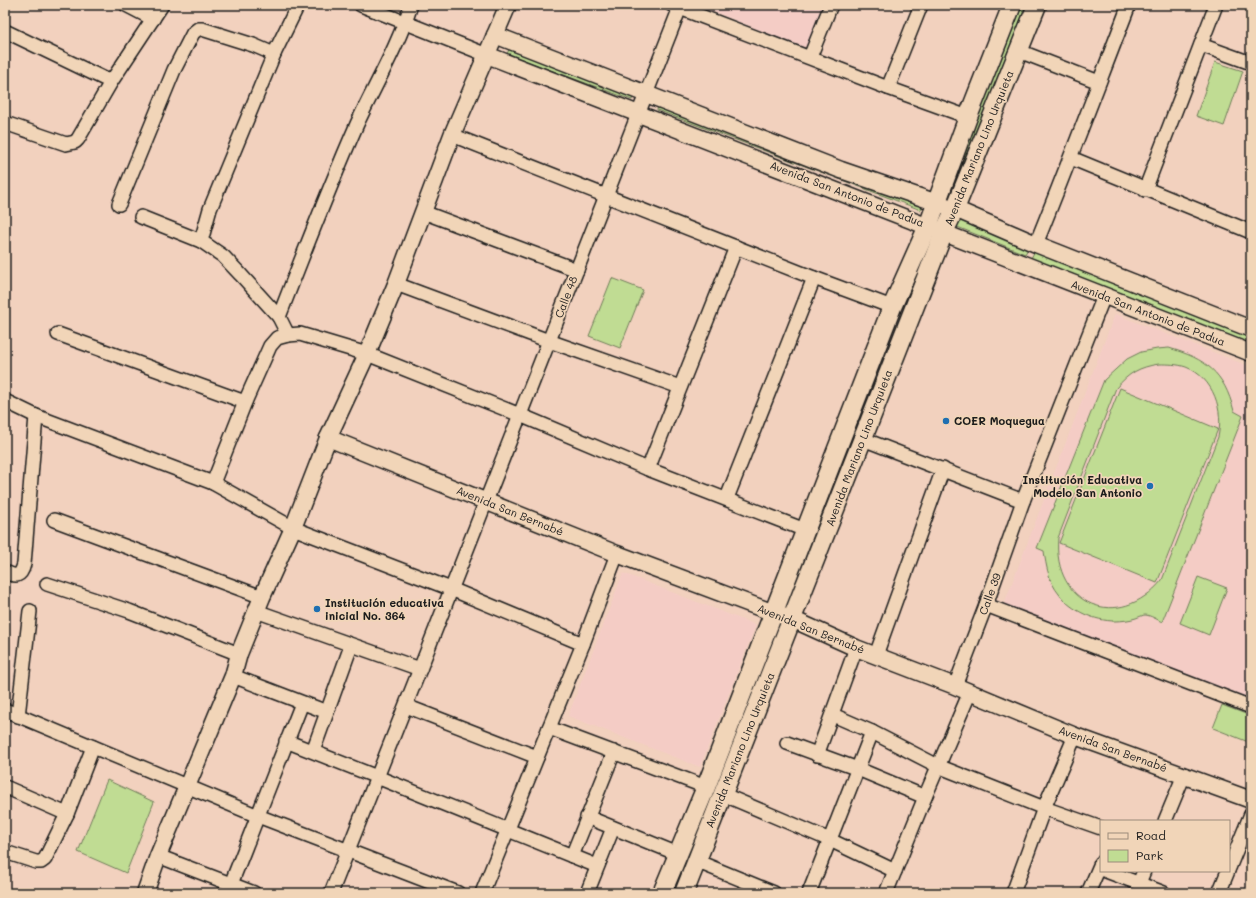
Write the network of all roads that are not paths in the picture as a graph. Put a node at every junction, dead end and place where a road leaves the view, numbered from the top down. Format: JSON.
{"nodes":[{"id":1,"x":126,"y":5,"type":"edge"},
{"id":2,"x":162,"y":5,"type":"edge"},
{"id":3,"x":298,"y":5,"type":"edge"},
{"id":4,"x":361,"y":5,"type":"edge"},
{"id":5,"x":411,"y":5,"type":"edge"},
{"id":6,"x":508,"y":5,"type":"edge"},
{"id":7,"x":831,"y":5,"type":"edge"},
{"id":8,"x":921,"y":5,"type":"edge"},
{"id":9,"x":1012,"y":5,"type":"edge"},
{"id":10,"x":1037,"y":5,"type":"edge"},
{"id":11,"x":1129,"y":5,"type":"edge"},
{"id":12,"x":1216,"y":5,"type":"edge"},
{"id":13,"x":678,"y":6,"type":"edge"},
{"id":14,"x":153,"y":19,"type":"junction"},
{"id":15,"x":406,"y":23,"type":"junction"},
{"id":16,"x":5,"y":31,"type":"edge"},
{"id":17,"x":495,"y":34,"type":"junction"},
{"id":18,"x":1201,"y":45,"type":"junction"},
{"id":19,"x":1019,"y":52,"type":"junction"},
{"id":20,"x":274,"y":54,"type":"junction"},
{"id":21,"x":486,"y":55,"type":"junction"},
{"id":22,"x":810,"y":57,"type":"junction"},
{"id":23,"x":1251,"y":62,"type":"edge"},
{"id":24,"x":111,"y":82,"type":"junction"},
{"id":25,"x":1098,"y":82,"type":"junction"},
{"id":26,"x":888,"y":88,"type":"junction"},
{"id":27,"x":646,"y":94,"type":"junction"},
{"id":28,"x":638,"y":114,"type":"junction"},
{"id":29,"x":968,"y":117,"type":"junction"},
{"id":30,"x":5,"y":123,"type":"edge"},
{"id":31,"x":748,"y":134,"type":"junction"},
{"id":32,"x":452,"y":135,"type":"junction"},
{"id":33,"x":741,"y":153,"type":"junction"},
{"id":34,"x":1071,"y":158,"type":"junction"},
{"id":35,"x":842,"y":170,"type":"junction"},
{"id":36,"x":834,"y":189,"type":"junction"},
{"id":37,"x":1145,"y":190,"type":"junction"},
{"id":38,"x":606,"y":196,"type":"junction"},
{"id":39,"x":936,"y":202,"type":"junction"},
{"id":40,"x":119,"y":204,"type":"dead end"},
{"id":41,"x":955,"y":209,"type":"junction"},
{"id":42,"x":423,"y":212,"type":"junction"},
{"id":43,"x":141,"y":218,"type":"dead end"},
{"id":44,"x":936,"y":229,"type":"junction"},
{"id":45,"x":1251,"y":232,"type":"edge"},
{"id":46,"x":201,"y":241,"type":"junction"},
{"id":47,"x":1036,"y":244,"type":"junction"},
{"id":48,"x":736,"y":247,"type":"junction"},
{"id":49,"x":577,"y":270,"type":"junction"},
{"id":50,"x":814,"y":278,"type":"junction"},
{"id":51,"x":396,"y":284,"type":"junction"},
{"id":52,"x":1104,"y":296,"type":"junction"},
{"id":53,"x":892,"y":307,"type":"junction"},
{"id":54,"x":279,"y":316,"type":"junction"},
{"id":55,"x":1251,"y":329,"type":"edge"},
{"id":56,"x":58,"y":334,"type":"dead end"},
{"id":57,"x":288,"y":335,"type":"junction"},
{"id":58,"x":549,"y":341,"type":"junction"},
{"id":59,"x":1251,"y":353,"type":"edge"},
{"id":60,"x":367,"y":354,"type":"junction"},
{"id":61,"x":680,"y":387,"type":"junction"},
{"id":62,"x":5,"y":401,"type":"edge"},
{"id":63,"x":244,"y":402,"type":"junction"},
{"id":64,"x":520,"y":415,"type":"junction"},
{"id":65,"x":36,"y":416,"type":"junction"},
{"id":66,"x":328,"y":438,"type":"junction"},
{"id":67,"x":863,"y":439,"type":"junction"},
{"id":68,"x":648,"y":469,"type":"junction"},
{"id":69,"x":943,"y":469,"type":"junction"},
{"id":70,"x":213,"y":483,"type":"junction"},
{"id":71,"x":726,"y":498,"type":"junction"},
{"id":72,"x":1023,"y":501,"type":"junction"},
{"id":73,"x":486,"y":502,"type":"junction"},
{"id":74,"x":54,"y":520,"type":"dead end"},
{"id":75,"x":293,"y":528,"type":"junction"},
{"id":76,"x":805,"y":530,"type":"junction"},
{"id":77,"x":617,"y":554,"type":"junction"},
{"id":78,"x":5,"y":572,"type":"edge"},
{"id":79,"x":47,"y":584,"type":"dead end"},
{"id":80,"x":451,"y":589,"type":"junction"},
{"id":81,"x":259,"y":604,"type":"junction"},
{"id":82,"x":986,"y":605,"type":"junction"},
{"id":83,"x":30,"y":611,"type":"dead end"},
{"id":84,"x":774,"y":613,"type":"junction"},
{"id":85,"x":792,"y":619,"type":"junction"},
{"id":86,"x":583,"y":644,"type":"junction"},
{"id":87,"x":351,"y":646,"type":"junction"},
{"id":88,"x":856,"y":648,"type":"junction"},
{"id":89,"x":240,"y":654,"type":"junction"},
{"id":90,"x":876,"y":655,"type":"junction"},
{"id":91,"x":420,"y":669,"type":"junction"},
{"id":92,"x":233,"y":676,"type":"junction"},
{"id":93,"x":955,"y":686,"type":"junction"},
{"id":94,"x":970,"y":692,"type":"junction"},
{"id":95,"x":302,"y":704,"type":"junction"},
{"id":96,"x":406,"y":706,"type":"junction"},
{"id":97,"x":1251,"y":707,"type":"edge"},
{"id":98,"x":5,"y":710,"type":"edge"},
{"id":99,"x":327,"y":712,"type":"junction"},
{"id":100,"x":833,"y":715,"type":"junction"},
{"id":101,"x":18,"y":716,"type":"junction"},
{"id":102,"x":549,"y":728,"type":"junction"},
{"id":103,"x":872,"y":732,"type":"junction"},
{"id":104,"x":1075,"y":736,"type":"junction"},
{"id":105,"x":286,"y":741,"type":"junction"},
{"id":106,"x":787,"y":743,"type":"dead end"},
{"id":107,"x":93,"y":747,"type":"junction"},
{"id":108,"x":313,"y":752,"type":"junction"},
{"id":109,"x":614,"y":752,"type":"junction"},
{"id":110,"x":817,"y":755,"type":"junction"},
{"id":111,"x":537,"y":757,"type":"junction"},
{"id":112,"x":938,"y":766,"type":"junction"},
{"id":113,"x":858,"y":769,"type":"junction"},
{"id":114,"x":1184,"y":775,"type":"junction"},
{"id":115,"x":377,"y":777,"type":"junction"},
{"id":116,"x":187,"y":786,"type":"junction"},
{"id":117,"x":5,"y":787,"type":"edge"},
{"id":118,"x":714,"y":790,"type":"junction"},
{"id":119,"x":924,"y":797,"type":"junction"},
{"id":120,"x":1251,"y":800,"type":"edge"},
{"id":121,"x":1044,"y":808,"type":"junction"},
{"id":122,"x":67,"y":814,"type":"junction"},
{"id":123,"x":1251,"y":814,"type":"edge"},
{"id":124,"x":258,"y":816,"type":"junction"},
{"id":125,"x":587,"y":817,"type":"junction"},
{"id":126,"x":1165,"y":820,"type":"edge"},
{"id":127,"x":613,"y":828,"type":"junction"},
{"id":128,"x":1100,"y":828,"type":"edge"},
{"id":129,"x":508,"y":829,"type":"junction"},
{"id":130,"x":830,"y":840,"type":"junction"},
{"id":131,"x":348,"y":850,"type":"junction"},
{"id":132,"x":5,"y":852,"type":"edge"},
{"id":133,"x":678,"y":854,"type":"junction"},
{"id":134,"x":158,"y":856,"type":"junction"},
{"id":135,"x":572,"y":856,"type":"junction"},
{"id":136,"x":696,"y":861,"type":"junction"},
{"id":137,"x":1230,"y":865,"type":"edge"},
{"id":138,"x":597,"y":866,"type":"junction"},
{"id":139,"x":895,"y":871,"type":"junction"},
{"id":140,"x":1100,"y":872,"type":"edge"},
{"id":141,"x":1120,"y":872,"type":"edge"},
{"id":142,"x":1227,"y":872,"type":"edge"},
{"id":143,"x":1142,"y":877,"type":"edge"},
{"id":144,"x":231,"y":884,"type":"junction"},
{"id":145,"x":767,"y":892,"type":"edge"},
{"id":146,"x":146,"y":893,"type":"edge"},
{"id":147,"x":254,"y":893,"type":"edge"},
{"id":148,"x":331,"y":893,"type":"edge"},
{"id":149,"x":458,"y":893,"type":"edge"},
{"id":150,"x":482,"y":893,"type":"edge"},
{"id":151,"x":587,"y":893,"type":"edge"},
{"id":152,"x":662,"y":893,"type":"edge"},
{"id":153,"x":684,"y":893,"type":"edge"},
{"id":154,"x":808,"y":893,"type":"edge"},
{"id":155,"x":886,"y":893,"type":"edge"},
{"id":156,"x":1013,"y":893,"type":"edge"},
{"id":157,"x":1088,"y":893,"type":"edge"},
{"id":158,"x":1164,"y":893,"type":"edge"},
{"id":159,"x":1219,"y":893,"type":"edge"}],
"edges":[{"from":1,"to":14,"type":"street"},
{"from":2,"to":14,"type":"street"},
{"from":3,"to":20,"type":"street"},
{"from":4,"to":15,"type":"street"},
{"from":5,"to":15,"type":"street"},
{"from":6,"to":17,"type":"street"},
{"from":7,"to":22,"type":"street"},
{"from":8,"to":26,"type":"street"},
{"from":9,"to":29,"type":"main road","name":"Avenida Mariano Lino Urquieta"},
{"from":10,"to":19,"type":"main road","name":"Avenida Mariano Lino Urquieta"},
{"from":11,"to":25,"type":"street"},
{"from":12,"to":18,"type":"street"},
{"from":13,"to":22,"type":"street"},
{"from":13,"to":27,"type":"street","name":"Calle 48"},
{"from":14,"to":24,"type":"street"},
{"from":15,"to":21,"type":"street"},
{"from":15,"to":54,"type":"street"},
{"from":16,"to":24,"type":"street"},
{"from":17,"to":21,"type":"street"},
{"from":17,"to":27,"type":"street","name":"Avenida San Antonio de Padua"},
{"from":18,"to":23,"type":"street"},
{"from":18,"to":37,"type":"street"},
{"from":19,"to":25,"type":"street"},
{"from":19,"to":41,"type":"main road","name":"Avenida Mariano Lino Urquieta"},
{"from":20,"to":40,"type":"street"},
{"from":20,"to":46,"type":"street"},
{"from":21,"to":28,"type":"street","name":"Avenida San Antonio de Padua"},
{"from":21,"to":32,"type":"street"},
{"from":22,"to":26,"type":"street"},
{"from":24,"to":30,"type":"street"},
{"from":25,"to":34,"type":"street"},
{"from":26,"to":29,"type":"street"},
{"from":27,"to":28,"type":"street","name":"Calle 48"},
{"from":27,"to":31,"type":"street","name":"Avenida San Antonio de Padua"},
{"from":28,"to":33,"type":"street","name":"Avenida San Antonio de Padua"},
{"from":28,"to":38,"type":"street","name":"Calle 48"},
{"from":29,"to":39,"type":"main road","name":"Avenida Mariano Lino Urquieta"},
{"from":31,"to":33,"type":"street"},
{"from":31,"to":35,"type":"street","name":"Avenida San Antonio de Padua"},
{"from":32,"to":38,"type":"street"},
{"from":32,"to":42,"type":"street"},
{"from":33,"to":36,"type":"street","name":"Avenida San Antonio de Padua"},
{"from":34,"to":37,"type":"street"},
{"from":34,"to":47,"type":"street"},
{"from":35,"to":36,"type":"street"},
{"from":35,"to":39,"type":"street","name":"Avenida San Antonio de Padua"},
{"from":36,"to":44,"type":"street","name":"Avenida San Antonio de Padua"},
{"from":37,"to":45,"type":"street"},
{"from":38,"to":48,"type":"street"},
{"from":38,"to":49,"type":"street","name":"Calle 48"},
{"from":39,"to":41,"type":"street","name":"Avenida San Antonio de Padua"},
{"from":39,"to":44,"type":"main road","name":"Avenida Mariano Lino Urquieta"},
{"from":41,"to":44,"type":"main road","name":"Avenida Mariano Lino Urquieta"},
{"from":41,"to":47,"type":"street","name":"Avenida San Antonio de Padua"},
{"from":42,"to":49,"type":"street"},
{"from":42,"to":51,"type":"street"},
{"from":43,"to":46,"type":"street"},
{"from":44,"to":52,"type":"street","name":"Avenida San Antonio de Padua"},
{"from":44,"to":53,"type":"main road","name":"Avenida Mariano Lino Urquieta"},
{"from":44,"to":67,"type":"main road","name":"Avenida Mariano Lino Urquieta"},
{"from":46,"to":54,"type":"street"},
{"from":47,"to":55,"type":"street","name":"Avenida San Antonio de Padua"},
{"from":48,"to":50,"type":"street"},
{"from":48,"to":61,"type":"street"},
{"from":49,"to":58,"type":"street","name":"Calle 48"},
{"from":50,"to":53,"type":"street"},
{"from":50,"to":71,"type":"street"},
{"from":51,"to":58,"type":"street"},
{"from":51,"to":60,"type":"street"},
{"from":52,"to":59,"type":"street","name":"Avenida San Antonio de Padua"},
{"from":52,"to":72,"type":"street","name":"Calle 39"},
{"from":53,"to":76,"type":"main road","name":"Avenida Mariano Lino Urquieta"},
{"from":54,"to":57,"type":"street"},
{"from":56,"to":63,"type":"street"},
{"from":57,"to":60,"type":"street"},
{"from":57,"to":63,"type":"street"},
{"from":58,"to":61,"type":"street"},
{"from":58,"to":64,"type":"street","name":"Calle 48"},
{"from":60,"to":64,"type":"street"},
{"from":60,"to":66,"type":"street"},
{"from":61,"to":68,"type":"street"},
{"from":62,"to":65,"type":"street"},
{"from":63,"to":70,"type":"street"},
{"from":64,"to":68,"type":"street"},
{"from":64,"to":73,"type":"street","name":"Calle 48"},
{"from":65,"to":70,"type":"street"},
{"from":65,"to":78,"type":"street"},
{"from":66,"to":73,"type":"street","name":"Avenida San Bernabé"},
{"from":66,"to":75,"type":"street"},
{"from":67,"to":69,"type":"street"},
{"from":67,"to":85,"type":"main road","name":"Avenida Mariano Lino Urquieta"},
{"from":68,"to":71,"type":"street"},
{"from":69,"to":72,"type":"street"},
{"from":69,"to":90,"type":"street"},
{"from":70,"to":75,"type":"street"},
{"from":71,"to":76,"type":"street"},
{"from":72,"to":82,"type":"street","name":"Calle 39"},
{"from":73,"to":77,"type":"street","name":"Avenida San Bernabé"},
{"from":73,"to":80,"type":"street","name":"Calle 48"},
{"from":74,"to":81,"type":"street"},
{"from":75,"to":80,"type":"street"},
{"from":75,"to":81,"type":"street"},
{"from":76,"to":84,"type":"main road","name":"Avenida Mariano Lino Urquieta"},
{"from":77,"to":84,"type":"street","name":"Avenida San Bernabé"},
{"from":77,"to":86,"type":"street"},
{"from":79,"to":89,"type":"street"},
{"from":80,"to":86,"type":"street"},
{"from":80,"to":91,"type":"street","name":"Calle 48"},
{"from":81,"to":87,"type":"street"},
{"from":81,"to":89,"type":"street"},
{"from":82,"to":93,"type":"street","name":"Calle 39"},
{"from":82,"to":97,"type":"street"},
{"from":83,"to":101,"type":"street"},
{"from":84,"to":85,"type":"street","name":"Avenida San Bernabé"},
{"from":84,"to":118,"type":"main road","name":"Avenida Mariano Lino Urquieta"},
{"from":85,"to":88,"type":"street","name":"Avenida San Bernabé"},
{"from":85,"to":118,"type":"main road","name":"Avenida Mariano Lino Urquieta"},
{"from":86,"to":102,"type":"street"},
{"from":87,"to":91,"type":"street"},
{"from":87,"to":99,"type":"street"},
{"from":88,"to":90,"type":"street","name":"Avenida San Bernabé"},
{"from":88,"to":100,"type":"street"},
{"from":89,"to":92,"type":"street"},
{"from":90,"to":93,"type":"street","name":"Avenida San Bernabé"},
{"from":91,"to":96,"type":"street","name":"Calle 48"},
{"from":92,"to":95,"type":"street"},
{"from":92,"to":116,"type":"street"},
{"from":93,"to":94,"type":"street","name":"Avenida San Bernabé"},
{"from":94,"to":104,"type":"street","name":"Avenida San Bernabé"},
{"from":94,"to":112,"type":"street"},
{"from":95,"to":99,"type":"street"},
{"from":95,"to":105,"type":"street"},
{"from":96,"to":111,"type":"street"},
{"from":96,"to":115,"type":"street","name":"Calle 48"},
{"from":98,"to":101,"type":"street"},
{"from":99,"to":108,"type":"street"},
{"from":100,"to":103,"type":"street"},
{"from":100,"to":110,"type":"street"},
{"from":101,"to":107,"type":"street"},
{"from":102,"to":109,"type":"street"},
{"from":102,"to":111,"type":"street"},
{"from":103,"to":112,"type":"street"},
{"from":103,"to":113,"type":"street"},
{"from":104,"to":114,"type":"street","name":"Avenida San Bernabé"},
{"from":104,"to":121,"type":"street"},
{"from":105,"to":108,"type":"street"},
{"from":105,"to":124,"type":"street"},
{"from":106,"to":110,"type":"street"},
{"from":107,"to":116,"type":"street"},
{"from":107,"to":122,"type":"street"},
{"from":108,"to":115,"type":"street"},
{"from":109,"to":118,"type":"street"},
{"from":109,"to":125,"type":"street"},
{"from":110,"to":113,"type":"street"},
{"from":111,"to":129,"type":"street"},
{"from":112,"to":119,"type":"street"},
{"from":112,"to":121,"type":"street"},
{"from":113,"to":119,"type":"street"},
{"from":113,"to":130,"type":"street"},
{"from":114,"to":120,"type":"street","name":"Avenida San Bernabé"},
{"from":114,"to":126,"type":"street"},
{"from":115,"to":129,"type":"street"},
{"from":115,"to":131,"type":"street","name":"Calle 48"},
{"from":116,"to":124,"type":"street"},
{"from":116,"to":134,"type":"street"},
{"from":117,"to":122,"type":"street"},
{"from":118,"to":130,"type":"street"},
{"from":118,"to":133,"type":"main road","name":"Avenida Mariano Lino Urquieta"},
{"from":118,"to":136,"type":"main road","name":"Avenida Mariano Lino Urquieta"},
{"from":119,"to":139,"type":"street"},
{"from":121,"to":128,"type":"street"},
{"from":121,"to":156,"type":"street"},
{"from":122,"to":132,"type":"street"},
{"from":123,"to":137,"type":"street"},
{"from":124,"to":131,"type":"street"},
{"from":124,"to":144,"type":"street"},
{"from":125,"to":127,"type":"street"},
{"from":125,"to":135,"type":"street"},
{"from":127,"to":133,"type":"street"},
{"from":127,"to":138,"type":"street"},
{"from":129,"to":135,"type":"street"},
{"from":129,"to":150,"type":"street"},
{"from":130,"to":139,"type":"street"},
{"from":130,"to":154,"type":"street"},
{"from":131,"to":148,"type":"street","name":"Calle 48"},
{"from":131,"to":149,"type":"street"},
{"from":133,"to":152,"type":"main road","name":"Avenida Mariano Lino Urquieta"},
{"from":134,"to":144,"type":"street"},
{"from":134,"to":146,"type":"street"},
{"from":135,"to":138,"type":"street"},
{"from":136,"to":145,"type":"street"},
{"from":136,"to":153,"type":"main road","name":"Avenida Mariano Lino Urquieta"},
{"from":138,"to":151,"type":"street"},
{"from":139,"to":155,"type":"street"},
{"from":140,"to":157,"type":"street"},
{"from":141,"to":143,"type":"street"},
{"from":142,"to":159,"type":"street"},
{"from":143,"to":158,"type":"street"},
{"from":144,"to":147,"type":"street"}]}
